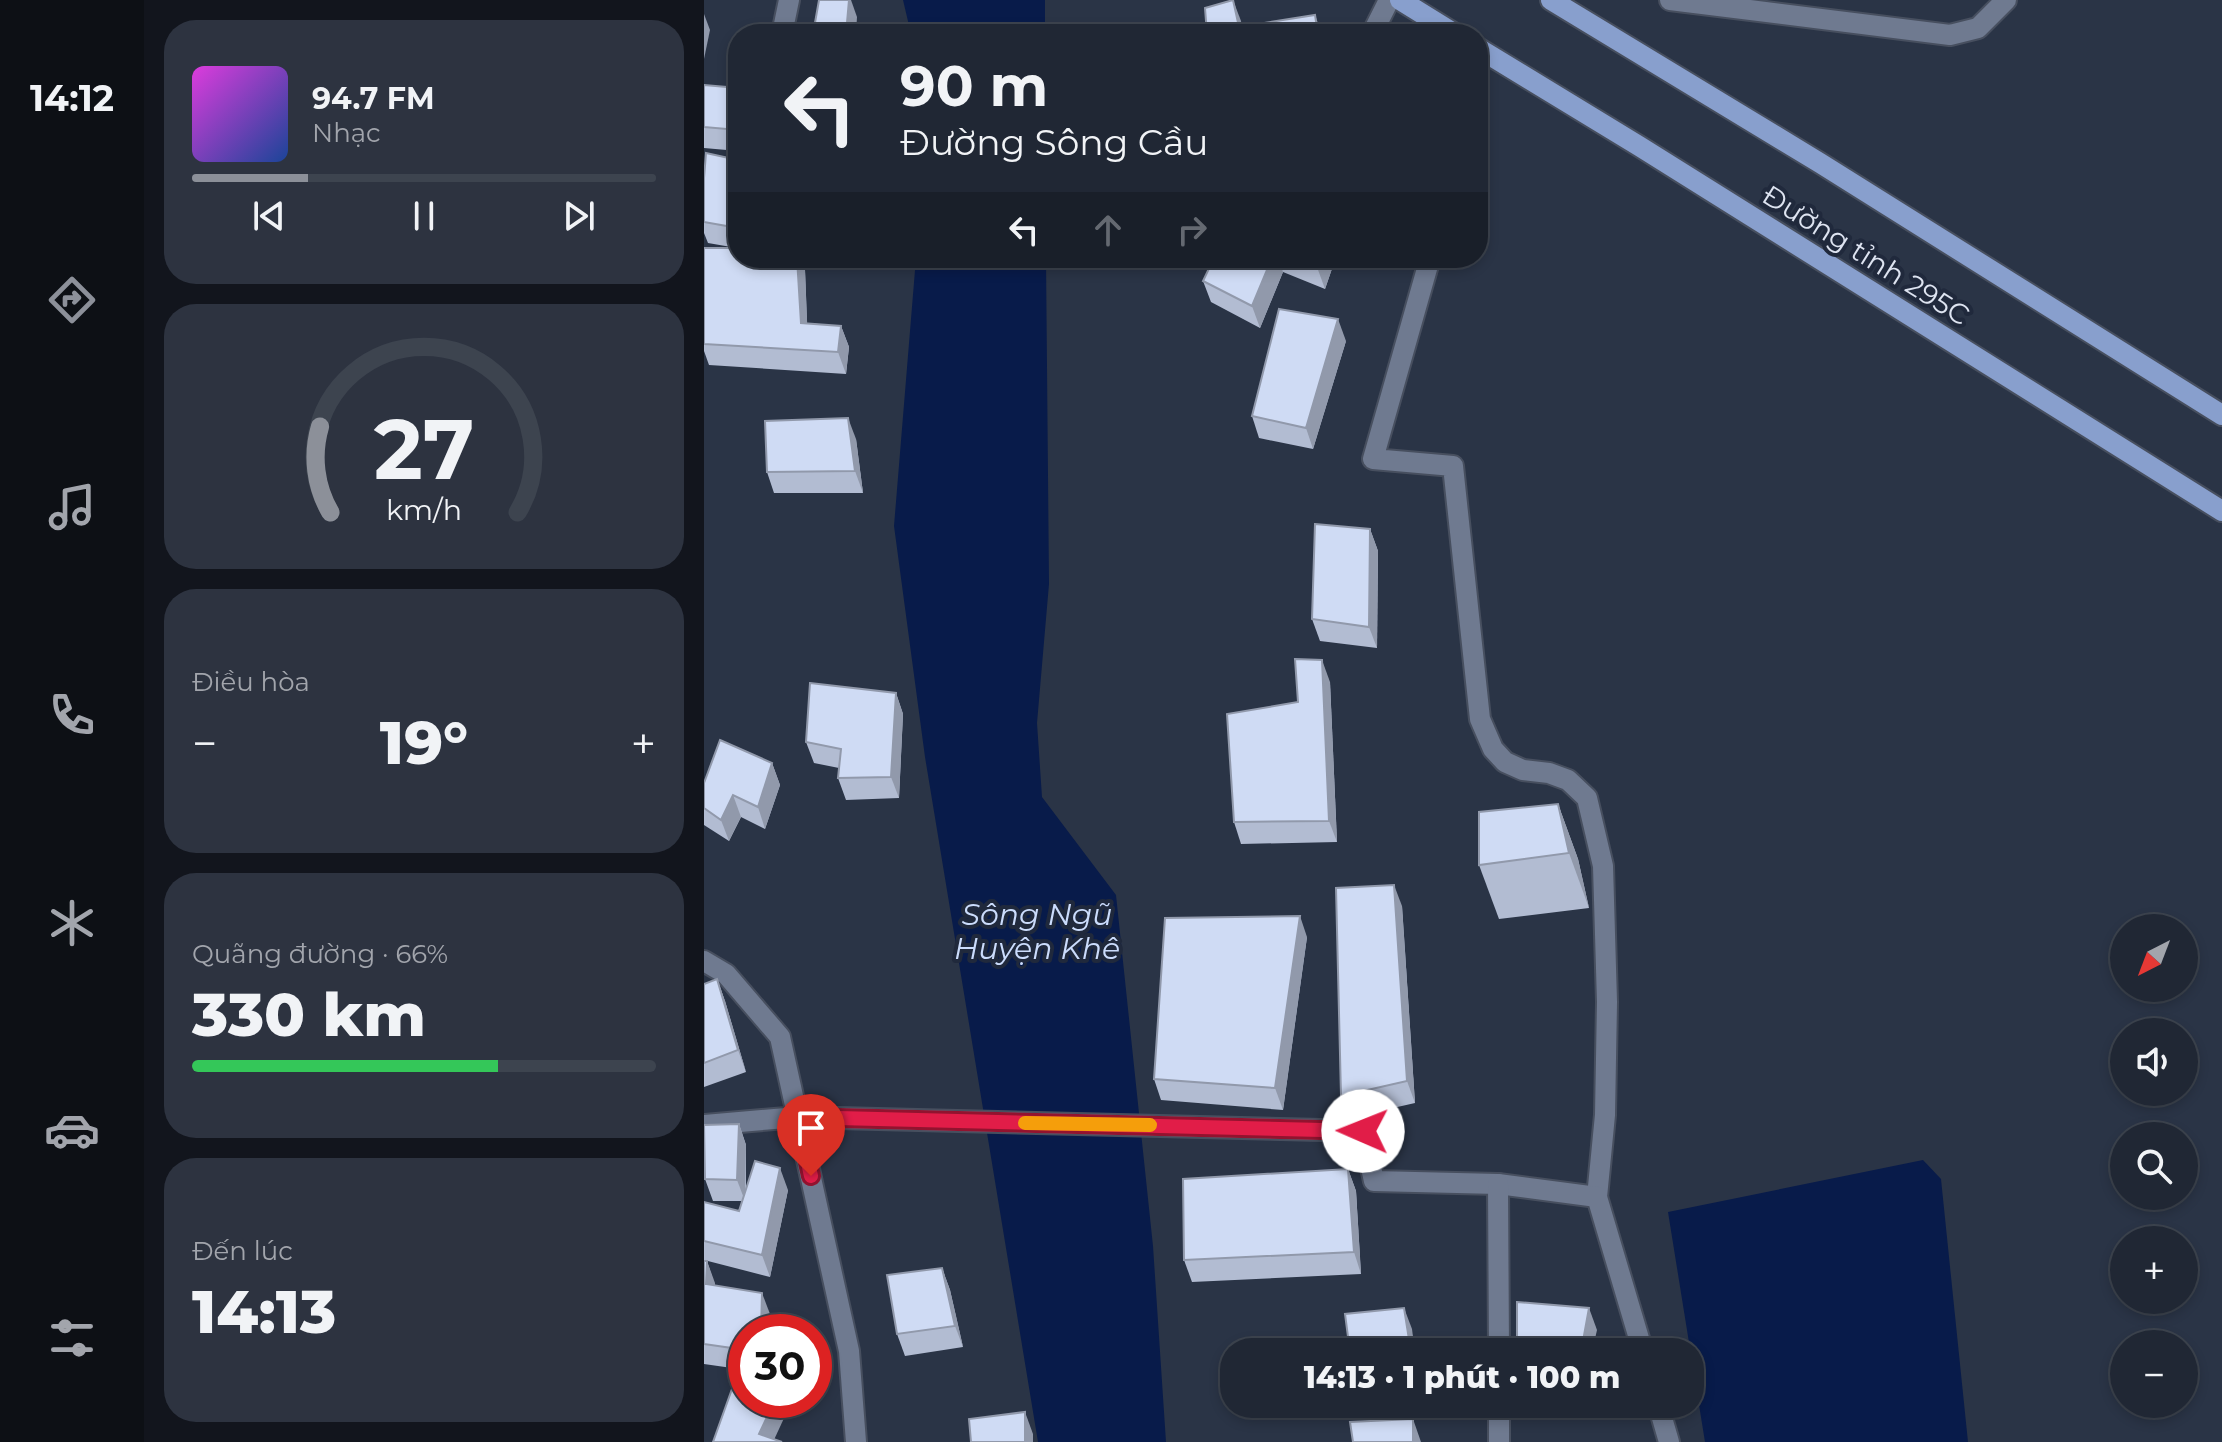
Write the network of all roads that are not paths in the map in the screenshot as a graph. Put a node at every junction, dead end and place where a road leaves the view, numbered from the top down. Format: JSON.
{"nodes":[{"id":1,"x":789,"y":0,"type":"edge"},
{"id":2,"x":1389,"y":0,"type":"edge"},
{"id":3,"x":1400,"y":0,"type":"edge"},
{"id":4,"x":1551,"y":0,"type":"edge"},
{"id":5,"x":1670,"y":0,"type":"edge"},
{"id":6,"x":2006,"y":0,"type":"edge"},
{"id":7,"x":784,"y":24,"type":"edge"},
{"id":8,"x":1377,"y":24,"type":"edge"},
{"id":9,"x":1439,"y":24,"type":"edge"},
{"id":10,"x":1488,"y":54,"type":"edge"},
{"id":11,"x":1427,"y":268,"type":"edge"},
{"id":12,"x":2222,"y":415,"type":"edge"},
{"id":13,"x":2222,"y":511,"type":"edge"},
{"id":14,"x":704,"y":961,"type":"edge"},
{"id":15,"x":798,"y":1117,"type":"junction"},
{"id":16,"x":704,"y":1125,"type":"edge"},
{"id":17,"x":1498,"y":1184,"type":"junction"},
{"id":18,"x":1597,"y":1197,"type":"junction"},
{"id":19,"x":1499,"y":1338,"type":"edge"},
{"id":20,"x":1639,"y":1338,"type":"edge"},
{"id":21,"x":1499,"y":1418,"type":"edge"},
{"id":22,"x":1662,"y":1418,"type":"edge"},
{"id":23,"x":856,"y":1442,"type":"edge"},
{"id":24,"x":1499,"y":1442,"type":"edge"},
{"id":25,"x":1669,"y":1442,"type":"edge"}],
"edges":[{"from":1,"to":7,"type":"street"},
{"from":2,"to":8,"type":"street"},
{"from":3,"to":9,"type":"main road"},
{"from":4,"to":12,"type":"main road","name":"Đường tỉnh 295C"},
{"from":5,"to":6,"type":"street"},
{"from":10,"to":13,"type":"main road","name":"Đường tỉnh 295C"},
{"from":11,"to":18,"type":"street"},
{"from":14,"to":15,"type":"street"},
{"from":15,"to":16,"type":"street"},
{"from":15,"to":17,"type":"street"},
{"from":15,"to":23,"type":"street"},
{"from":17,"to":18,"type":"street"},
{"from":17,"to":19,"type":"street"},
{"from":18,"to":20,"type":"street"},
{"from":21,"to":24,"type":"street"},
{"from":22,"to":25,"type":"street"}]}
